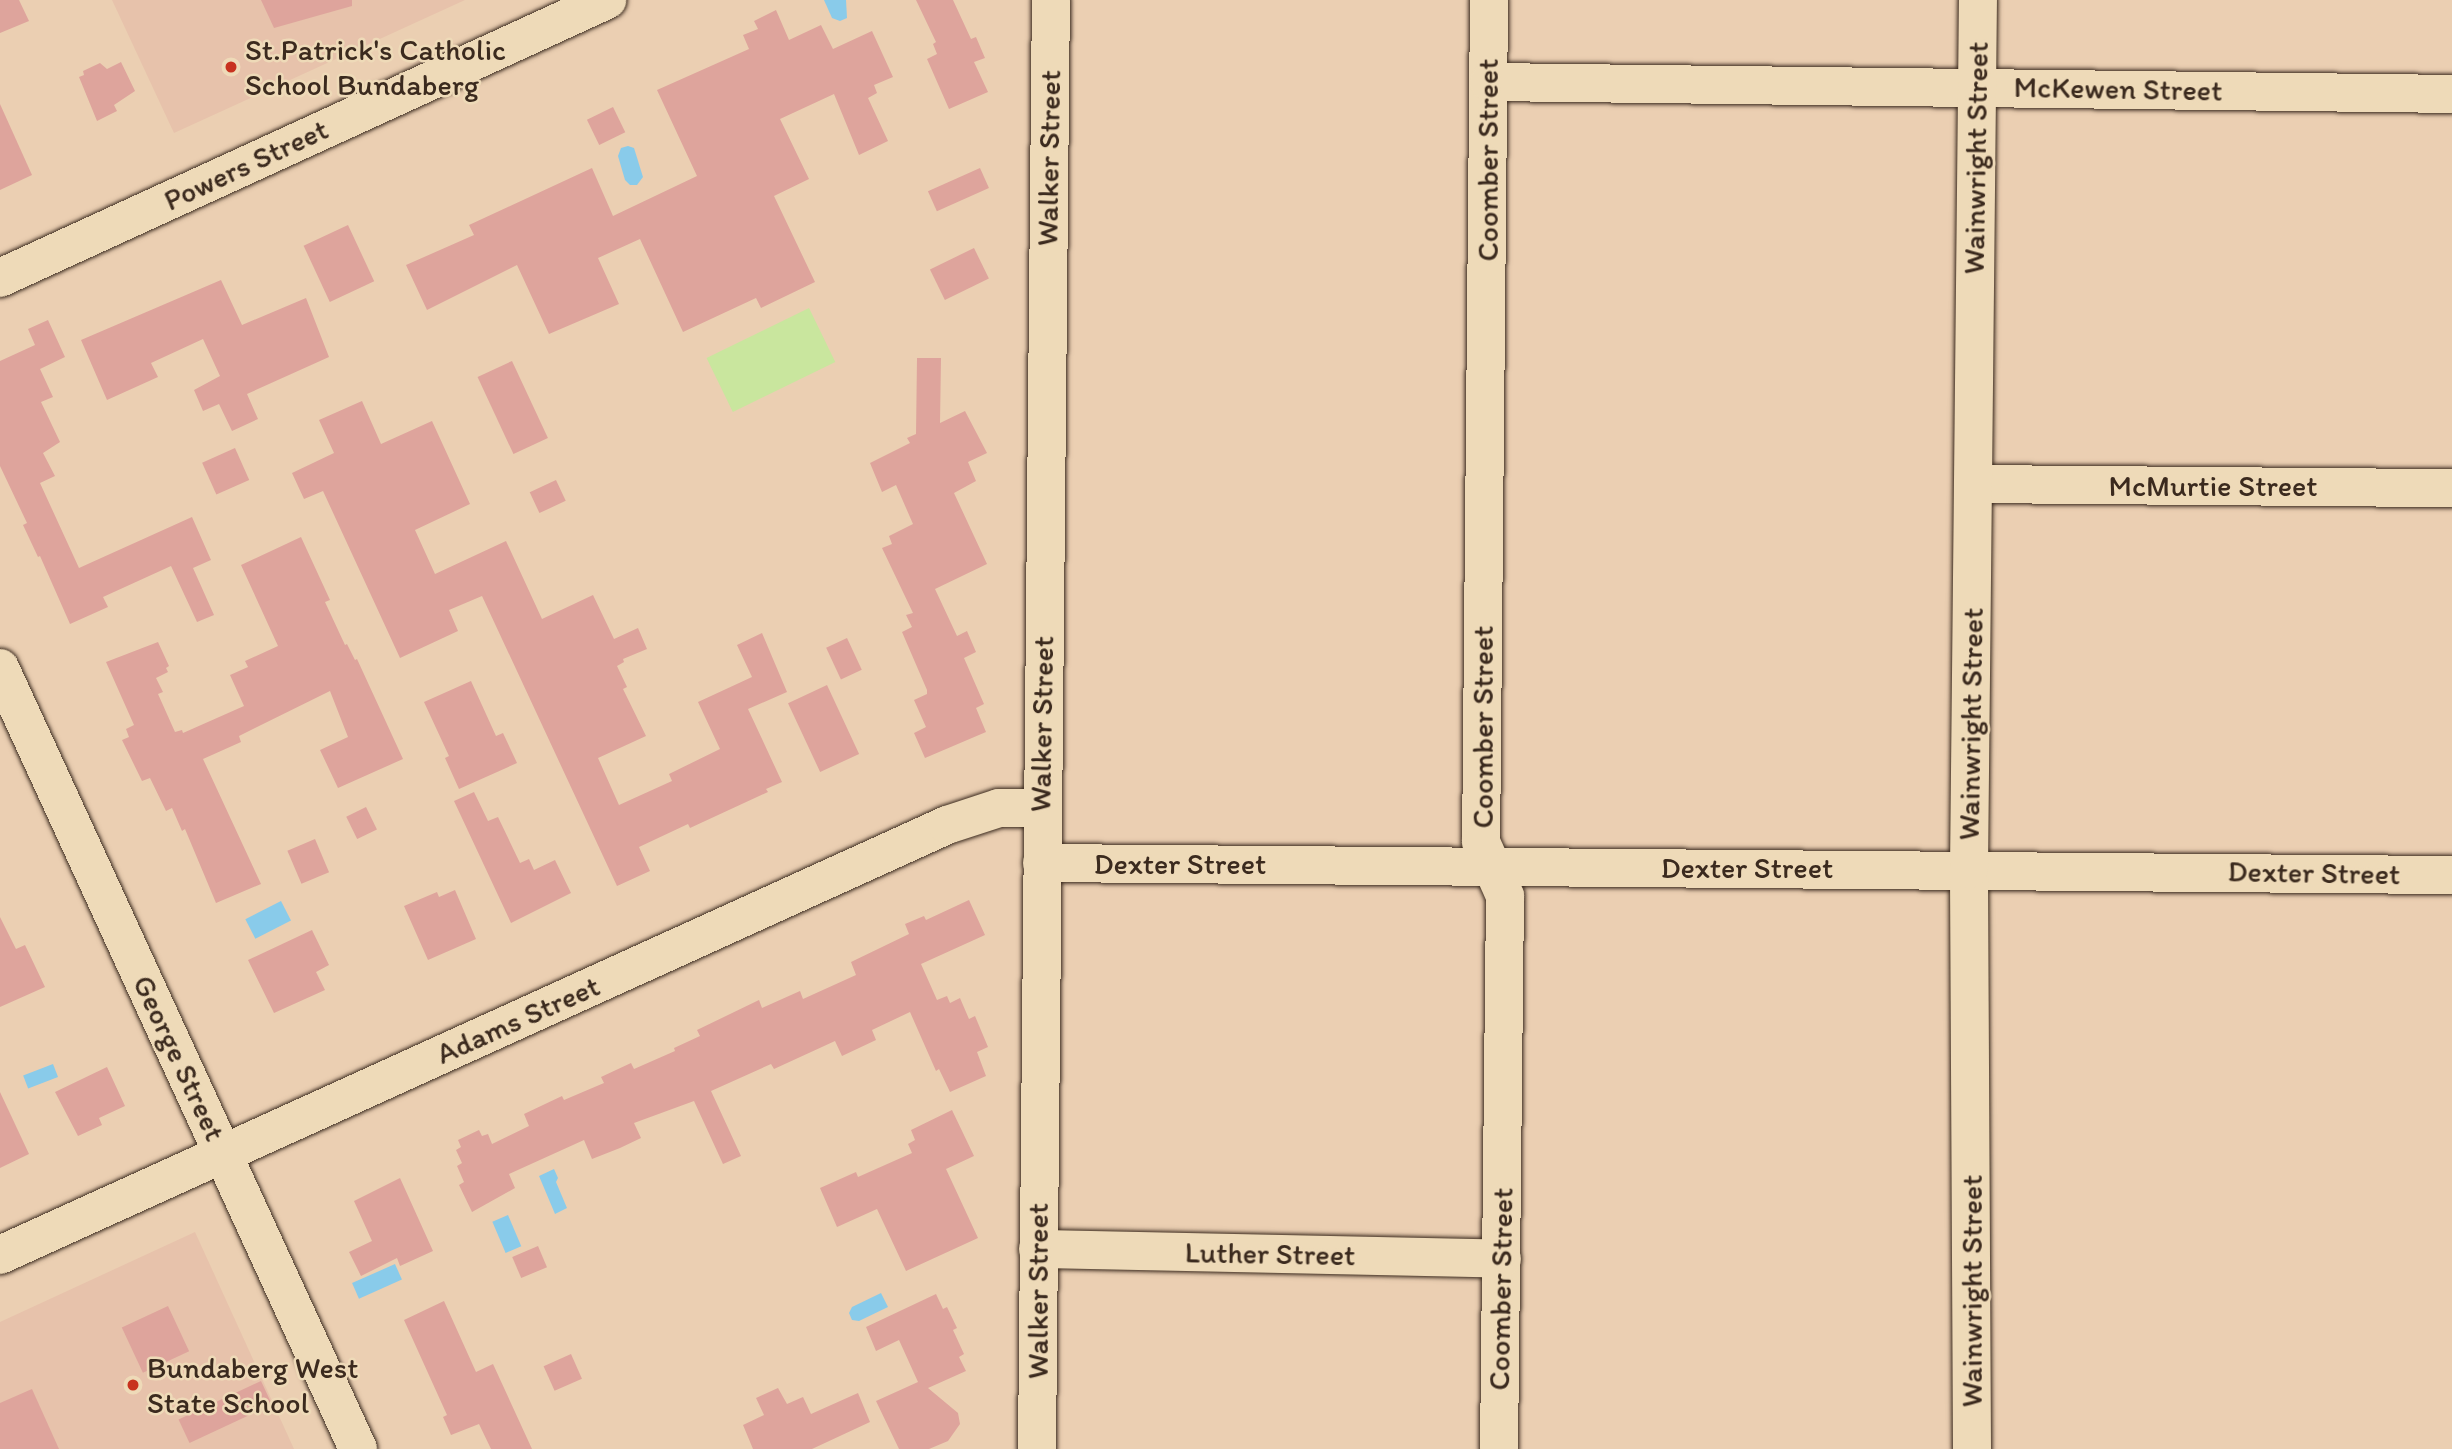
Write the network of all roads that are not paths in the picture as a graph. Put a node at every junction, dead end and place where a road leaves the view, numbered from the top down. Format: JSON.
{"nodes":[{"id":1,"x":607,"y":0,"type":"edge"},
{"id":2,"x":1051,"y":0,"type":"edge"},
{"id":3,"x":1489,"y":0,"type":"edge"},
{"id":4,"x":1978,"y":0,"type":"edge"},
{"id":5,"x":1489,"y":82,"type":"junction"},
{"id":6,"x":1977,"y":87,"type":"junction"},
{"id":7,"x":2452,"y":93,"type":"edge"},
{"id":8,"x":0,"y":278,"type":"edge"},
{"id":9,"x":1974,"y":484,"type":"junction"},
{"id":10,"x":2452,"y":488,"type":"edge"},
{"id":11,"x":0,"y":668,"type":"edge"},
{"id":12,"x":1041,"y":808,"type":"junction"},
{"id":13,"x":1042,"y":863,"type":"junction"},
{"id":14,"x":1491,"y":866,"type":"junction"},
{"id":15,"x":1969,"y":869,"type":"junction"},
{"id":16,"x":2452,"y":875,"type":"edge"},
{"id":17,"x":222,"y":1153,"type":"junction"},
{"id":18,"x":1038,"y":1249,"type":"junction"},
{"id":19,"x":0,"y":1255,"type":"edge"},
{"id":20,"x":1502,"y":1259,"type":"junction"},
{"id":21,"x":358,"y":1449,"type":"edge"},
{"id":22,"x":1037,"y":1449,"type":"edge"},
{"id":23,"x":1499,"y":1449,"type":"edge"},
{"id":24,"x":1972,"y":1449,"type":"edge"}],
"edges":[{"from":1,"to":8,"type":"street","name":"Powers Street"},
{"from":2,"to":12,"type":"street","name":"Walker Street"},
{"from":3,"to":5,"type":"street","name":"Coomber Street"},
{"from":4,"to":6,"type":"street","name":"Wainwright Street"},
{"from":5,"to":6,"type":"street","name":"McKewen Street"},
{"from":5,"to":14,"type":"street","name":"Coomber Street"},
{"from":6,"to":7,"type":"street","name":"McKewen Street"},
{"from":6,"to":9,"type":"street","name":"Wainwright Street"},
{"from":9,"to":10,"type":"street","name":"McMurtie Street"},
{"from":9,"to":15,"type":"street","name":"Wainwright Street"},
{"from":11,"to":17,"type":"street","name":"George Street"},
{"from":12,"to":13,"type":"street","name":"Walker Street"},
{"from":12,"to":17,"type":"street","name":"Adams Street"},
{"from":13,"to":14,"type":"street","name":"Dexter Street"},
{"from":13,"to":18,"type":"street","name":"Walker Street"},
{"from":14,"to":15,"type":"street","name":"Dexter Street"},
{"from":14,"to":20,"type":"street","name":"Coomber Street"},
{"from":15,"to":16,"type":"street","name":"Dexter Street"},
{"from":15,"to":24,"type":"street","name":"Wainwright Street"},
{"from":17,"to":19,"type":"street","name":"Adams Street"},
{"from":17,"to":21,"type":"street","name":"George Street"},
{"from":18,"to":20,"type":"street","name":"Luther Street"},
{"from":18,"to":22,"type":"street","name":"Walker Street"},
{"from":20,"to":23,"type":"street","name":"Coomber Street"}]}
